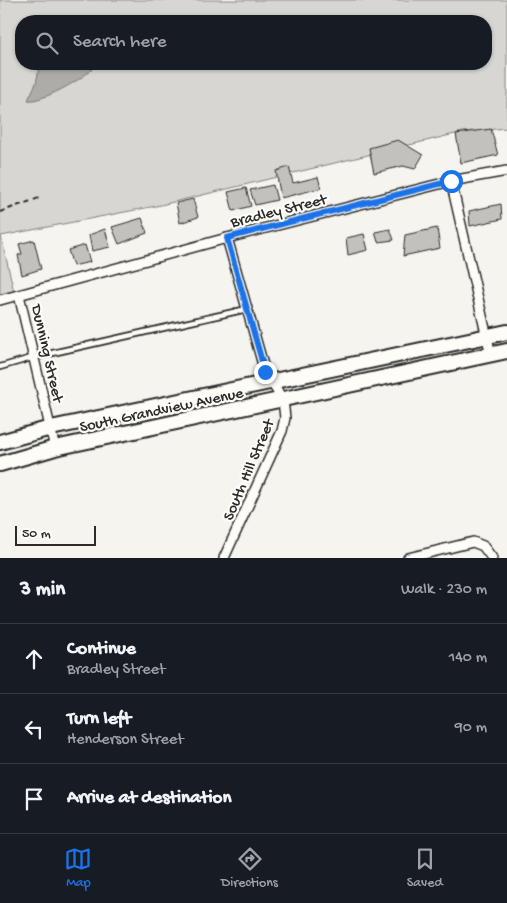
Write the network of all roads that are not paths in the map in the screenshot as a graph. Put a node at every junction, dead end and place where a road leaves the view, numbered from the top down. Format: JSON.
{"nodes":[{"id":1,"x":507,"y":171,"type":"edge"},
{"id":2,"x":451,"y":181,"type":"junction"},
{"id":3,"x":227,"y":238,"type":"junction"},
{"id":4,"x":19,"y":295,"type":"junction"},
{"id":5,"x":0,"y":300,"type":"edge"},
{"id":6,"x":247,"y":310,"type":"junction"},
{"id":7,"x":507,"y":332,"type":"edge"},
{"id":8,"x":486,"y":337,"type":"junction"},
{"id":9,"x":507,"y":352,"type":"edge"},
{"id":10,"x":491,"y":355,"type":"junction"},
{"id":11,"x":35,"y":357,"type":"junction"},
{"id":12,"x":0,"y":367,"type":"edge"},
{"id":13,"x":276,"y":391,"type":"junction"},
{"id":14,"x":50,"y":428,"type":"junction"},
{"id":15,"x":0,"y":442,"type":"edge"},
{"id":16,"x":55,"y":448,"type":"junction"},
{"id":17,"x":0,"y":464,"type":"edge"},
{"id":18,"x":224,"y":558,"type":"edge"},
{"id":19,"x":408,"y":558,"type":"edge"},
{"id":20,"x":492,"y":558,"type":"edge"}],
"edges":[{"from":1,"to":2,"type":"street","name":"Bradley Street"},
{"from":2,"to":3,"type":"street","name":"Bradley Street"},
{"from":2,"to":8,"type":"street"},
{"from":3,"to":4,"type":"street","name":"Bradley Street"},
{"from":3,"to":6,"type":"street","name":"South Hill Street"},
{"from":4,"to":5,"type":"street","name":"Bradley Street"},
{"from":4,"to":11,"type":"street","name":"Dunning Street"},
{"from":6,"to":11,"type":"lane"},
{"from":6,"to":13,"type":"street","name":"South Hill Street"},
{"from":7,"to":8,"type":"main road","name":"South Grandview Avenue"},
{"from":8,"to":10,"type":"street"},
{"from":8,"to":13,"type":"main road","name":"South Grandview Avenue"},
{"from":9,"to":10,"type":"main road","name":"South Grandview Avenue"},
{"from":10,"to":13,"type":"main road","name":"South Grandview Avenue"},
{"from":11,"to":12,"type":"lane"},
{"from":11,"to":14,"type":"street","name":"Dunning Street"},
{"from":13,"to":14,"type":"main road","name":"South Grandview Avenue"},
{"from":13,"to":16,"type":"main road","name":"South Grandview Avenue"},
{"from":13,"to":18,"type":"street","name":"South Hill Street"},
{"from":14,"to":15,"type":"main road","name":"South Grandview Avenue"},
{"from":14,"to":16,"type":"street","name":"Dunning Street"},
{"from":16,"to":17,"type":"main road","name":"South Grandview Avenue"},
{"from":19,"to":20,"type":"street"}]}
